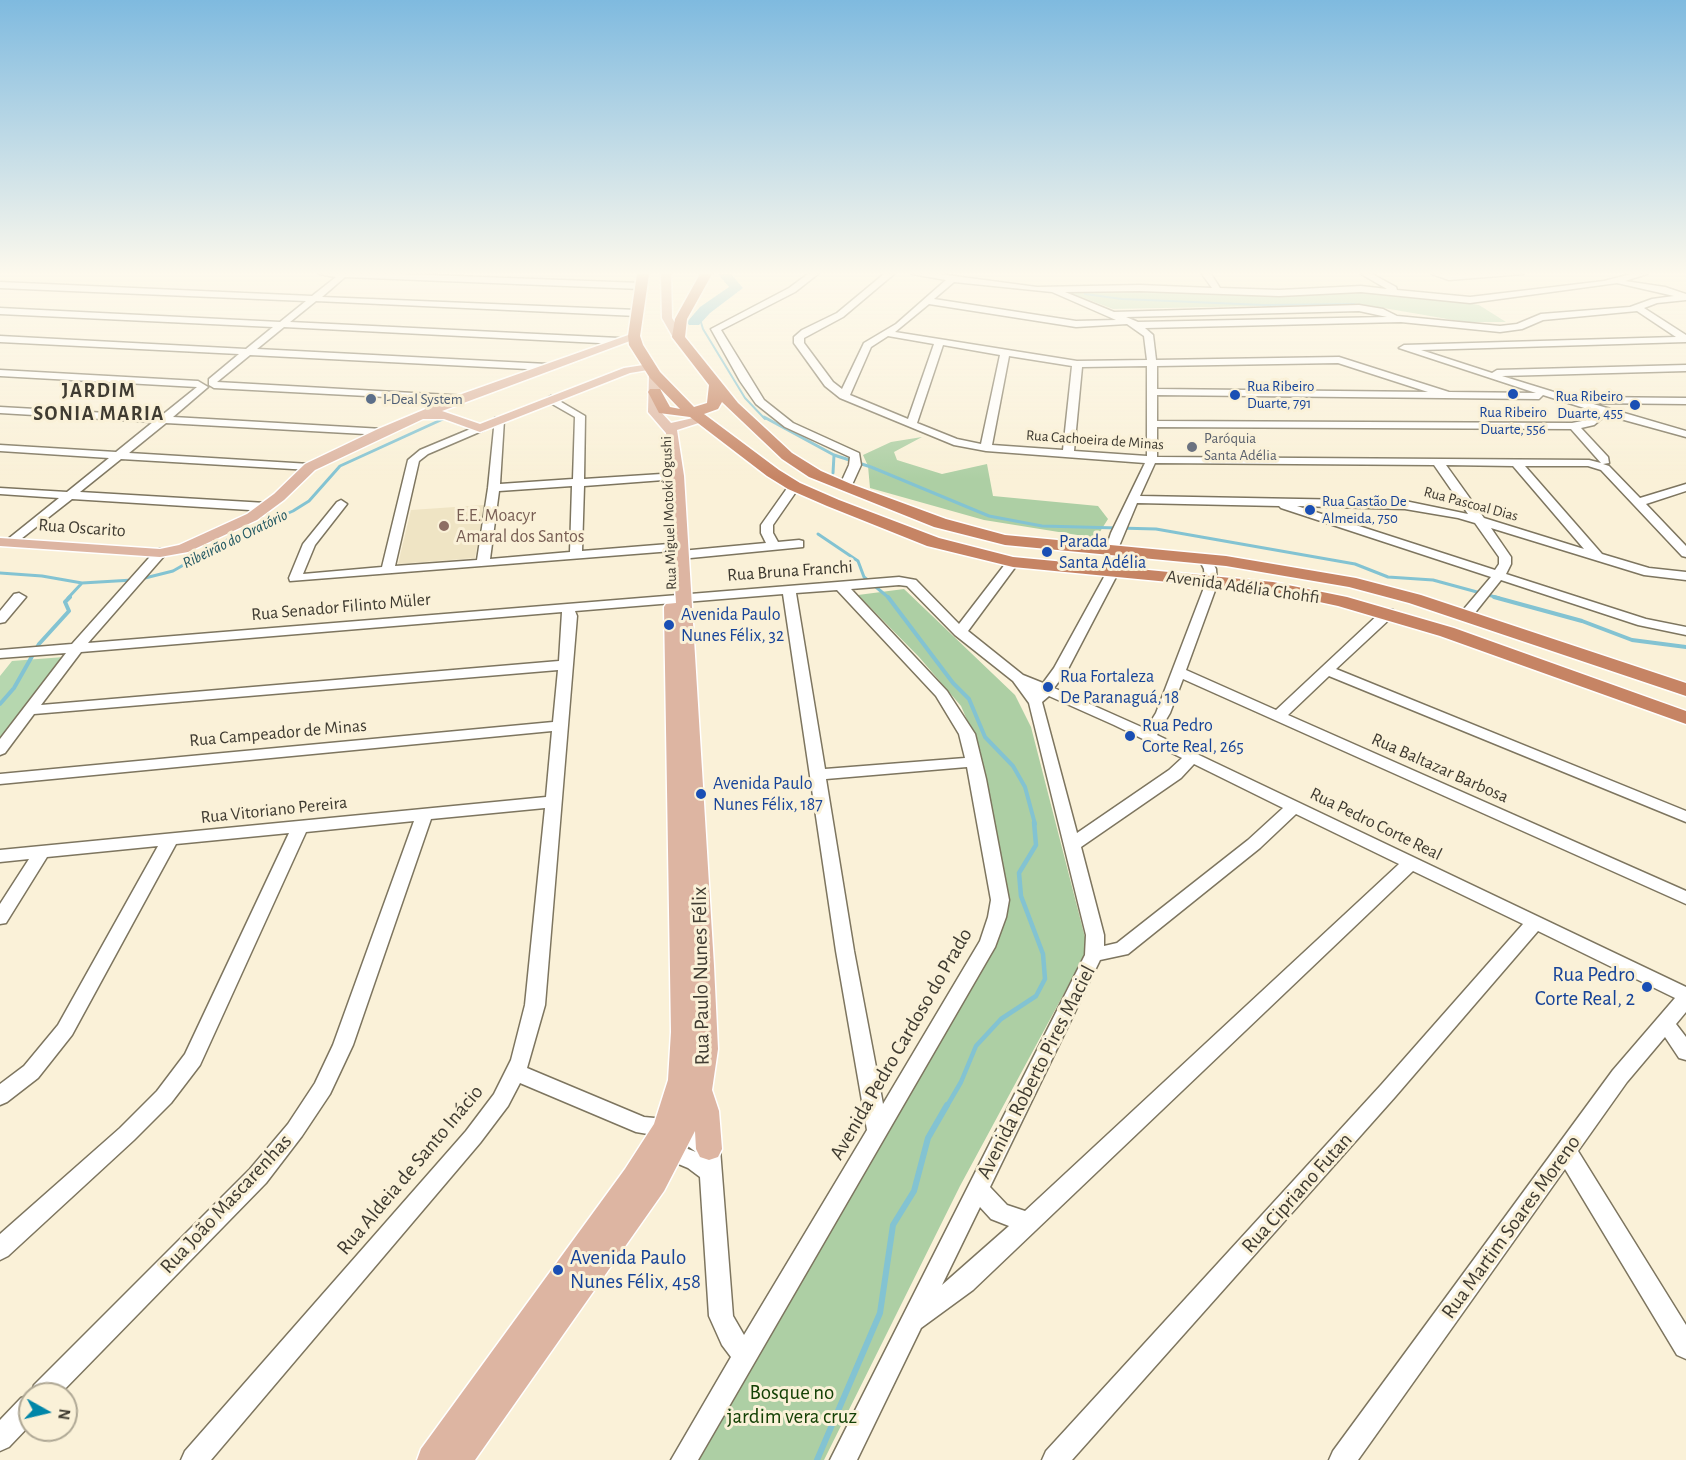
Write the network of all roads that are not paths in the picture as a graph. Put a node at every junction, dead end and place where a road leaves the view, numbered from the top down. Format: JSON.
{"nodes":[{"id":1,"x":60,"y":342,"type":"edge"},
{"id":2,"x":259,"y":342,"type":"edge"},
{"id":3,"x":594,"y":342,"type":"edge"},
{"id":4,"x":616,"y":342,"type":"edge"},
{"id":5,"x":636,"y":342,"type":"edge"},
{"id":6,"x":682,"y":342,"type":"edge"},
{"id":7,"x":723,"y":342,"type":"edge"},
{"id":8,"x":801,"y":342,"type":"edge"},
{"id":9,"x":872,"y":342,"type":"edge"},
{"id":10,"x":939,"y":342,"type":"joint"},
{"id":11,"x":1149,"y":342,"type":"edge"},
{"id":12,"x":1588,"y":342,"type":"edge"},
{"id":13,"x":602,"y":347,"type":"junction"},
{"id":14,"x":1329,"y":347,"type":"dead end"},
{"id":15,"x":247,"y":352,"type":"junction"},
{"id":16,"x":1005,"y":353,"type":"junction"},
{"id":17,"x":1339,"y":360,"type":"junction"},
{"id":18,"x":1152,"y":363,"type":"junction"},
{"id":19,"x":1077,"y":364,"type":"junction"},
{"id":20,"x":546,"y":367,"type":"junction"},
{"id":21,"x":1686,"y":368,"type":"edge"},
{"id":22,"x":652,"y":371,"type":"junction"},
{"id":23,"x":0,"y":373,"type":"edge"},
{"id":24,"x":1484,"y":374,"type":"junction"},
{"id":25,"x":207,"y":384,"type":"junction"},
{"id":26,"x":716,"y":385,"type":"junction"},
{"id":27,"x":655,"y":392,"type":"junction"},
{"id":28,"x":1152,"y":392,"type":"junction"},
{"id":29,"x":1445,"y":394,"type":"junction"},
{"id":30,"x":430,"y":396,"type":"junction"},
{"id":31,"x":844,"y":396,"type":"junction"},
{"id":32,"x":463,"y":398,"type":"junction"},
{"id":33,"x":1560,"y":398,"type":"junction"},
{"id":34,"x":551,"y":399,"type":"junction"},
{"id":35,"x":1686,"y":401,"type":"edge"},
{"id":36,"x":733,"y":406,"type":"junction"},
{"id":37,"x":444,"y":409,"type":"junction"},
{"id":38,"x":0,"y":410,"type":"edge"},
{"id":39,"x":1604,"y":411,"type":"junction"},
{"id":40,"x":697,"y":417,"type":"junction"},
{"id":41,"x":164,"y":419,"type":"junction"},
{"id":42,"x":489,"y":424,"type":"junction"},
{"id":43,"x":911,"y":424,"type":"junction"},
{"id":44,"x":1152,"y":424,"type":"junction"},
{"id":45,"x":1574,"y":426,"type":"junction"},
{"id":46,"x":667,"y":429,"type":"junction"},
{"id":47,"x":383,"y":432,"type":"junction"},
{"id":48,"x":1686,"y":434,"type":"edge"},
{"id":49,"x":0,"y":448,"type":"edge"},
{"id":50,"x":986,"y":448,"type":"junction"},
{"id":51,"x":1068,"y":454,"type":"junction"},
{"id":52,"x":120,"y":455,"type":"junction"},
{"id":53,"x":1152,"y":460,"type":"junction"},
{"id":54,"x":1437,"y":461,"type":"junction"},
{"id":55,"x":1605,"y":461,"type":"dead end"},
{"id":56,"x":1516,"y":462,"type":"junction"},
{"id":57,"x":310,"y":467,"type":"junction"},
{"id":58,"x":672,"y":476,"type":"junction"},
{"id":59,"x":579,"y":483,"type":"junction"},
{"id":60,"x":794,"y":486,"type":"junction"},
{"id":61,"x":845,"y":487,"type":"junction"},
{"id":62,"x":1686,"y":487,"type":"edge"},
{"id":63,"x":494,"y":488,"type":"junction"},
{"id":64,"x":0,"y":491,"type":"edge"},
{"id":65,"x":69,"y":496,"type":"junction"},
{"id":66,"x":1135,"y":499,"type":"junction"},
{"id":67,"x":1268,"y":501,"type":"junction"},
{"id":68,"x":1637,"y":503,"type":"junction"},
{"id":69,"x":341,"y":504,"type":"dead end"},
{"id":70,"x":266,"y":507,"type":"junction"},
{"id":71,"x":1481,"y":522,"type":"junction"},
{"id":72,"x":6,"y":542,"type":"edge"},
{"id":73,"x":799,"y":544,"type":"dead end"},
{"id":74,"x":774,"y":546,"type":"junction"},
{"id":75,"x":675,"y":552,"type":"junction"},
{"id":76,"x":160,"y":553,"type":"junction"},
{"id":77,"x":1686,"y":553,"type":"edge"},
{"id":78,"x":576,"y":555,"type":"junction"},
{"id":79,"x":1599,"y":558,"type":"junction"},
{"id":80,"x":1205,"y":559,"type":"junction"},
{"id":81,"x":1111,"y":561,"type":"junction"},
{"id":82,"x":483,"y":562,"type":"junction"},
{"id":83,"x":1013,"y":562,"type":"junction"},
{"id":84,"x":388,"y":570,"type":"junction"},
{"id":85,"x":1498,"y":575,"type":"junction"},
{"id":86,"x":1686,"y":576,"type":"edge"},
{"id":87,"x":1211,"y":580,"type":"junction"},
{"id":88,"x":899,"y":581,"type":"joint"},
{"id":89,"x":845,"y":585,"type":"junction"},
{"id":90,"x":789,"y":589,"type":"junction"},
{"id":91,"x":19,"y":597,"type":"dead end"},
{"id":92,"x":678,"y":598,"type":"junction"},
{"id":93,"x":567,"y":607,"type":"junction"},
{"id":94,"x":1388,"y":613,"type":"junction"},
{"id":95,"x":1465,"y":616,"type":"junction"},
{"id":96,"x":0,"y":619,"type":"edge"},
{"id":97,"x":1686,"y":631,"type":"edge"},
{"id":98,"x":960,"y":632,"type":"junction"},
{"id":99,"x":77,"y":647,"type":"junction"},
{"id":100,"x":6,"y":653,"type":"edge"},
{"id":101,"x":565,"y":665,"type":"junction"},
{"id":102,"x":1329,"y":671,"type":"junction"},
{"id":103,"x":1179,"y":672,"type":"junction"},
{"id":104,"x":1686,"y":690,"type":"edge"},
{"id":105,"x":1041,"y":697,"type":"junction"},
{"id":106,"x":32,"y":710,"type":"junction"},
{"id":107,"x":1277,"y":717,"type":"junction"},
{"id":108,"x":1686,"y":717,"type":"edge"},
{"id":109,"x":560,"y":726,"type":"junction"},
{"id":110,"x":1149,"y":736,"type":"junction"},
{"id":111,"x":0,"y":750,"type":"edge"},
{"id":112,"x":1192,"y":757,"type":"junction"},
{"id":113,"x":974,"y":762,"type":"junction"},
{"id":114,"x":818,"y":775,"type":"junction"},
{"id":115,"x":0,"y":779,"type":"edge"},
{"id":116,"x":553,"y":802,"type":"junction"},
{"id":117,"x":1295,"y":806,"type":"junction"},
{"id":118,"x":424,"y":815,"type":"junction"},
{"id":119,"x":1686,"y":818,"type":"edge"},
{"id":120,"x":300,"y":828,"type":"junction"},
{"id":121,"x":170,"y":840,"type":"junction"},
{"id":122,"x":1073,"y":844,"type":"junction"},
{"id":123,"x":42,"y":852,"type":"junction"},
{"id":124,"x":0,"y":856,"type":"edge"},
{"id":125,"x":1411,"y":863,"type":"junction"},
{"id":126,"x":1686,"y":898,"type":"edge"},
{"id":127,"x":0,"y":918,"type":"edge"},
{"id":128,"x":1533,"y":923,"type":"junction"},
{"id":129,"x":1095,"y":955,"type":"junction"},
{"id":130,"x":1686,"y":997,"type":"edge"},
{"id":131,"x":1665,"y":1023,"type":"junction"},
{"id":132,"x":1686,"y":1052,"type":"edge"},
{"id":133,"x":515,"y":1072,"type":"junction"},
{"id":134,"x":700,"y":1091,"type":"junction"},
{"id":135,"x":0,"y":1096,"type":"edge"},
{"id":136,"x":877,"y":1129,"type":"junction"},
{"id":137,"x":663,"y":1137,"type":"junction"},
{"id":138,"x":1566,"y":1152,"type":"junction"},
{"id":139,"x":709,"y":1160,"type":"junction"},
{"id":140,"x":978,"y":1189,"type":"junction"},
{"id":141,"x":1029,"y":1223,"type":"junction"},
{"id":142,"x":0,"y":1249,"type":"edge"},
{"id":143,"x":913,"y":1320,"type":"junction"},
{"id":144,"x":1686,"y":1347,"type":"edge"},
{"id":145,"x":745,"y":1354,"type":"junction"},
{"id":146,"x":55,"y":1382,"type":"edge"},
{"id":147,"x":18,"y":1419,"type":"edge"},
{"id":148,"x":0,"y":1438,"type":"edge"},
{"id":149,"x":194,"y":1460,"type":"edge"},
{"id":150,"x":432,"y":1460,"type":"edge"},
{"id":151,"x":456,"y":1460,"type":"edge"},
{"id":152,"x":684,"y":1460,"type":"edge"},
{"id":153,"x":843,"y":1460,"type":"edge"},
{"id":154,"x":1055,"y":1460,"type":"edge"},
{"id":155,"x":1342,"y":1460,"type":"edge"}],
"edges":[{"from":1,"to":15,"type":"street"},
{"from":2,"to":15,"type":"street"},
{"from":3,"to":13,"type":"street"},
{"from":4,"to":13,"type":"main road"},
{"from":5,"to":22,"type":"highway","name":"Avenida Adélia Chohfi"},
{"from":6,"to":26,"type":"highway","name":"Avenida Adélia Chohfi"},
{"from":7,"to":61,"type":"street"},
{"from":8,"to":31,"type":"street","name":"Rua Cachoeira de Minas"},
{"from":9,"to":31,"type":"street"},
{"from":10,"to":16,"type":"street"},
{"from":10,"to":43,"type":"street"},
{"from":11,"to":18,"type":"street"},
{"from":12,"to":24,"type":"street"},
{"from":13,"to":20,"type":"main road"},
{"from":14,"to":17,"type":"street"},
{"from":15,"to":20,"type":"street"},
{"from":15,"to":25,"type":"street"},
{"from":16,"to":19,"type":"street"},
{"from":16,"to":50,"type":"street"},
{"from":17,"to":18,"type":"street"},
{"from":17,"to":29,"type":"street"},
{"from":18,"to":19,"type":"street"},
{"from":18,"to":28,"type":"street"},
{"from":19,"to":51,"type":"street"},
{"from":20,"to":32,"type":"main road"},
{"from":21,"to":24,"type":"street"},
{"from":22,"to":27,"type":"main road","name":"Rua Miguel Motoki Ogushi"},
{"from":22,"to":34,"type":"main road"},
{"from":22,"to":40,"type":"highway","name":"Avenida Adélia Chohfi"},
{"from":23,"to":25,"type":"street"},
{"from":24,"to":33,"type":"street"},
{"from":25,"to":30,"type":"street"},
{"from":25,"to":41,"type":"street"},
{"from":26,"to":36,"type":"highway","name":"Avenida Adélia Chohfi"},
{"from":26,"to":40,"type":"highway"},
{"from":27,"to":40,"type":"highway"},
{"from":27,"to":46,"type":"main road","name":"Rua Miguel Motoki Ogushi"},
{"from":28,"to":29,"type":"street"},
{"from":28,"to":44,"type":"street"},
{"from":29,"to":33,"type":"street"},
{"from":30,"to":32,"type":"street"},
{"from":30,"to":37,"type":"street"},
{"from":31,"to":43,"type":"street","name":"Rua Cachoeira de Minas"},
{"from":32,"to":37,"type":"main road"},
{"from":33,"to":35,"type":"street"},
{"from":33,"to":39,"type":"street"},
{"from":34,"to":42,"type":"main road"},
{"from":34,"to":59,"type":"street"},
{"from":36,"to":40,"type":"highway"},
{"from":36,"to":61,"type":"highway","name":"Avenida Adélia Chohfi"},
{"from":37,"to":42,"type":"main road"},
{"from":37,"to":47,"type":"main road","name":"Rua Oscarito"},
{"from":38,"to":41,"type":"street"},
{"from":39,"to":45,"type":"street"},
{"from":39,"to":48,"type":"street"},
{"from":40,"to":46,"type":"main road","name":"Rua Miguel Motoki Ogushi"},
{"from":40,"to":60,"type":"highway","name":"Avenida Adélia Chohfi"},
{"from":41,"to":47,"type":"street"},
{"from":41,"to":52,"type":"street"},
{"from":42,"to":63,"type":"street"},
{"from":42,"to":84,"type":"street"},
{"from":43,"to":50,"type":"street","name":"Rua Cachoeira de Minas"},
{"from":44,"to":45,"type":"street"},
{"from":44,"to":53,"type":"street"},
{"from":45,"to":55,"type":"street"},
{"from":46,"to":58,"type":"main road","name":"Rua Miguel Motoki Ogushi"},
{"from":47,"to":57,"type":"main road","name":"Rua Oscarito"},
{"from":49,"to":52,"type":"street"},
{"from":50,"to":51,"type":"street","name":"Rua Cachoeira de Minas"},
{"from":51,"to":53,"type":"street","name":"Rua Cachoeira de Minas"},
{"from":52,"to":57,"type":"street"},
{"from":52,"to":65,"type":"street"},
{"from":53,"to":54,"type":"street","name":"Rua Cachoeira de Minas"},
{"from":53,"to":66,"type":"street"},
{"from":54,"to":56,"type":"street","name":"Rua Cachoeira de Minas"},
{"from":54,"to":71,"type":"street"},
{"from":56,"to":68,"type":"street","name":"Rua Cachoeira de Minas"},
{"from":56,"to":79,"type":"street"},
{"from":57,"to":70,"type":"main road","name":"Rua Oscarito"},
{"from":58,"to":59,"type":"street"},
{"from":58,"to":75,"type":"main road","name":"Rua Miguel Motoki Ogushi"},
{"from":59,"to":63,"type":"street"},
{"from":59,"to":78,"type":"street"},
{"from":60,"to":74,"type":"street"},
{"from":60,"to":83,"type":"highway","name":"Avenida Adélia Chohfi"},
{"from":61,"to":81,"type":"highway","name":"Avenida Adélia Chohfi"},
{"from":62,"to":68,"type":"street"},
{"from":63,"to":82,"type":"street"},
{"from":64,"to":65,"type":"street"},
{"from":65,"to":70,"type":"street"},
{"from":65,"to":72,"type":"street"},
{"from":66,"to":67,"type":"street","name":"Rua Pascoal Dias"},
{"from":66,"to":81,"type":"street"},
{"from":67,"to":71,"type":"street","name":"Rua Pascoal Dias"},
{"from":67,"to":85,"type":"street"},
{"from":68,"to":77,"type":"street","name":"Rua Cachoeira de Minas"},
{"from":69,"to":84,"type":"street"},
{"from":70,"to":76,"type":"main road","name":"Rua Oscarito"},
{"from":71,"to":79,"type":"street","name":"Rua Pascoal Dias"},
{"from":71,"to":85,"type":"street"},
{"from":72,"to":76,"type":"main road","name":"Rua Oscarito"},
{"from":73,"to":74,"type":"street"},
{"from":74,"to":75,"type":"street"},
{"from":75,"to":78,"type":"street"},
{"from":75,"to":92,"type":"main road","name":"Rua Miguel Motoki Ogushi"},
{"from":76,"to":99,"type":"street"},
{"from":78,"to":82,"type":"street"},
{"from":79,"to":86,"type":"street","name":"Rua Pascoal Dias"},
{"from":80,"to":81,"type":"highway","name":"Avenida Adélia Chohfi"},
{"from":80,"to":87,"type":"street"},
{"from":80,"to":95,"type":"highway","name":"Avenida Adélia Chohfi"},
{"from":81,"to":83,"type":"highway","name":"Avenida Adélia Chohfi"},
{"from":81,"to":87,"type":"highway","name":"Avenida Adélia Chohfi"},
{"from":81,"to":105,"type":"street"},
{"from":82,"to":84,"type":"street"},
{"from":83,"to":98,"type":"street"},
{"from":85,"to":95,"type":"street"},
{"from":85,"to":97,"type":"street"},
{"from":87,"to":94,"type":"highway","name":"Avenida Adélia Chohfi"},
{"from":87,"to":103,"type":"street"},
{"from":88,"to":89,"type":"street","name":"Rua Bruna Franchi"},
{"from":88,"to":98,"type":"street","name":"Avenida Roberto Pires Maciel"},
{"from":89,"to":90,"type":"street","name":"Rua Bruna Franchi"},
{"from":89,"to":113,"type":"street","name":"Avenida Pedro Cardoso do Prado"},
{"from":90,"to":92,"type":"street","name":"Rua Bruna Franchi"},
{"from":90,"to":114,"type":"street"},
{"from":91,"to":96,"type":"street"},
{"from":92,"to":93,"type":"street","name":"Rua Senador Filinto Müler"},
{"from":92,"to":134,"type":"main road","name":"Rua Paulo Nunes Félix"},
{"from":92,"to":137,"type":"main road","name":"Rua Paulo Nunes Félix"},
{"from":93,"to":99,"type":"street","name":"Rua Senador Filinto Müler"},
{"from":93,"to":101,"type":"street","name":"Rua Aldeia de Santo Inácio"},
{"from":94,"to":102,"type":"street"},
{"from":94,"to":108,"type":"highway","name":"Avenida Adélia Chohfi"},
{"from":95,"to":104,"type":"highway","name":"Avenida Adélia Chohfi"},
{"from":98,"to":105,"type":"street","name":"Avenida Roberto Pires Maciel"},
{"from":99,"to":100,"type":"street","name":"Rua Senador Filinto Müler"},
{"from":99,"to":106,"type":"street"},
{"from":101,"to":106,"type":"street"},
{"from":101,"to":109,"type":"street","name":"Rua Aldeia de Santo Inácio"},
{"from":102,"to":107,"type":"street"},
{"from":102,"to":119,"type":"street"},
{"from":103,"to":107,"type":"street","name":"Rua Baltazar Barbosa"},
{"from":103,"to":110,"type":"street"},
{"from":105,"to":110,"type":"street","name":"Rua Pedro Corte Real"},
{"from":105,"to":122,"type":"street","name":"Avenida Roberto Pires Maciel"},
{"from":106,"to":111,"type":"street"},
{"from":107,"to":126,"type":"street","name":"Rua Baltazar Barbosa"},
{"from":109,"to":115,"type":"street","name":"Rua Campeador de Minas"},
{"from":109,"to":116,"type":"street","name":"Rua Aldeia de Santo Inácio"},
{"from":110,"to":112,"type":"street","name":"Rua Pedro Corte Real"},
{"from":112,"to":117,"type":"street","name":"Rua Pedro Corte Real"},
{"from":112,"to":122,"type":"street"},
{"from":113,"to":114,"type":"street"},
{"from":113,"to":136,"type":"street","name":"Avenida Pedro Cardoso do Prado"},
{"from":114,"to":136,"type":"street"},
{"from":116,"to":118,"type":"street","name":"Rua Vitoriano Pereira"},
{"from":116,"to":133,"type":"street","name":"Rua Aldeia de Santo Inácio"},
{"from":117,"to":125,"type":"street","name":"Rua Pedro Corte Real"},
{"from":117,"to":129,"type":"street"},
{"from":118,"to":120,"type":"street","name":"Rua Vitoriano Pereira"},
{"from":118,"to":146,"type":"street","name":"Rua João Mascarenhas"},
{"from":120,"to":121,"type":"street","name":"Rua Vitoriano Pereira"},
{"from":120,"to":142,"type":"street"},
{"from":121,"to":123,"type":"street","name":"Rua Vitoriano Pereira"},
{"from":121,"to":135,"type":"street"},
{"from":122,"to":129,"type":"street","name":"Avenida Roberto Pires Maciel"},
{"from":123,"to":124,"type":"street","name":"Rua Vitoriano Pereira"},
{"from":123,"to":127,"type":"street"},
{"from":125,"to":128,"type":"street","name":"Rua Pedro Corte Real"},
{"from":125,"to":141,"type":"street"},
{"from":128,"to":130,"type":"street","name":"Rua Pedro Corte Real"},
{"from":128,"to":154,"type":"street","name":"Rua Cipriano Futan"},
{"from":129,"to":140,"type":"street","name":"Avenida Roberto Pires Maciel"},
{"from":130,"to":131,"type":"street","name":"Rua Martim Soares Moreno"},
{"from":131,"to":132,"type":"street"},
{"from":131,"to":138,"type":"street","name":"Rua Martim Soares Moreno"},
{"from":133,"to":137,"type":"street"},
{"from":133,"to":149,"type":"street","name":"Rua Aldeia de Santo Inácio"},
{"from":134,"to":137,"type":"main road","name":"Rua Paulo Nunes Félix"},
{"from":134,"to":139,"type":"main road"},
{"from":136,"to":145,"type":"street","name":"Avenida Pedro Cardoso do Prado"},
{"from":137,"to":139,"type":"street"},
{"from":137,"to":150,"type":"main road","name":"Rua Paulo Nunes Félix"},
{"from":137,"to":151,"type":"main road","name":"Rua Paulo Nunes Félix"},
{"from":138,"to":144,"type":"street"},
{"from":138,"to":155,"type":"street","name":"Rua Martim Soares Moreno"},
{"from":139,"to":145,"type":"street"},
{"from":140,"to":141,"type":"street"},
{"from":140,"to":143,"type":"street","name":"Avenida Roberto Pires Maciel"},
{"from":141,"to":143,"type":"street"},
{"from":143,"to":153,"type":"street","name":"Avenida Roberto Pires Maciel"},
{"from":145,"to":152,"type":"street","name":"Avenida Pedro Cardoso do Prado"},
{"from":147,"to":148,"type":"street"}]}
